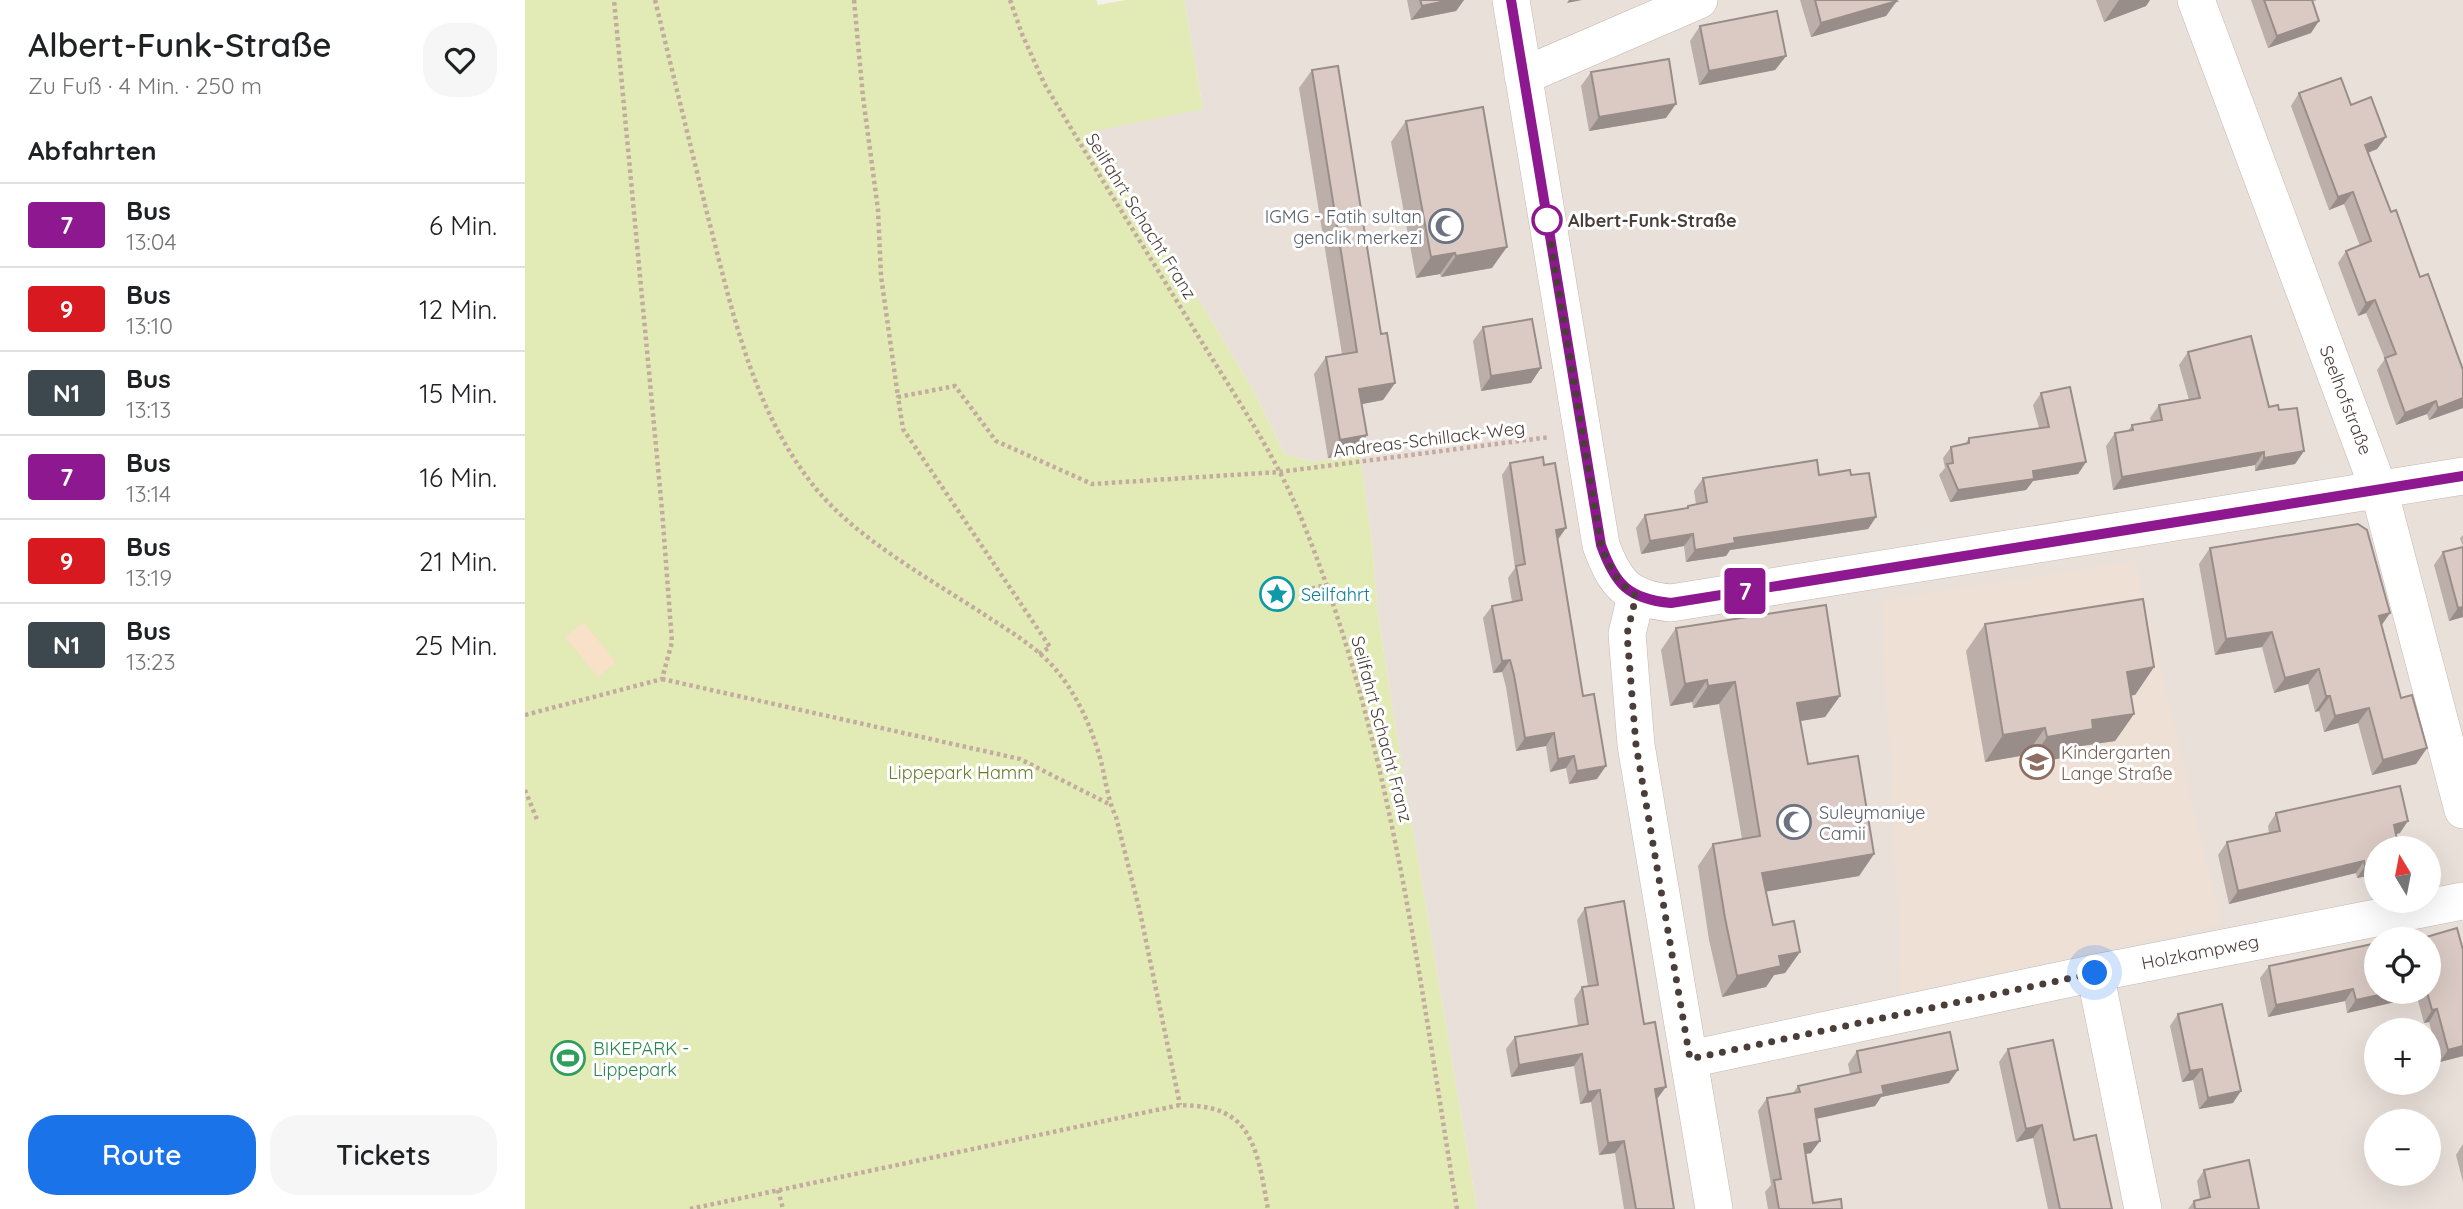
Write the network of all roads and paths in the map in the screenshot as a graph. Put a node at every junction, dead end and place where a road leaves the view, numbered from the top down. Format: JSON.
{"nodes":[{"id":1,"x":614,"y":0,"type":"edge"},
{"id":2,"x":655,"y":0,"type":"edge"},
{"id":3,"x":854,"y":0,"type":"edge"},
{"id":4,"x":1010,"y":0,"type":"edge"},
{"id":5,"x":1511,"y":0,"type":"edge"},
{"id":6,"x":1699,"y":0,"type":"edge"},
{"id":7,"x":2196,"y":0,"type":"edge"},
{"id":8,"x":1523,"y":76,"type":"junction"},
{"id":9,"x":898,"y":397,"type":"junction"},
{"id":10,"x":1582,"y":433,"type":"junction"},
{"id":11,"x":1279,"y":472,"type":"junction"},
{"id":12,"x":2463,"y":476,"type":"edge"},
{"id":13,"x":2379,"y":490,"type":"junction"},
{"id":14,"x":1326,"y":584,"type":"junction"},
{"id":15,"x":1305,"y":590,"type":"dead end"},
{"id":16,"x":1636,"y":596,"type":"junction"},
{"id":17,"x":1039,"y":654,"type":"junction"},
{"id":18,"x":662,"y":679,"type":"junction"},
{"id":19,"x":525,"y":715,"type":"edge"},
{"id":20,"x":525,"y":790,"type":"edge"},
{"id":21,"x":1110,"y":804,"type":"junction"},
{"id":22,"x":2463,"y":810,"type":"edge"},
{"id":23,"x":538,"y":822,"type":"dead end"},
{"id":24,"x":2463,"y":901,"type":"edge"},
{"id":25,"x":2095,"y":973,"type":"junction"},
{"id":26,"x":1690,"y":1059,"type":"junction"},
{"id":27,"x":1179,"y":1105,"type":"junction"},
{"id":28,"x":778,"y":1190,"type":"junction"},
{"id":29,"x":690,"y":1209,"type":"edge"},
{"id":30,"x":783,"y":1209,"type":"edge"},
{"id":31,"x":1268,"y":1209,"type":"edge"},
{"id":32,"x":1457,"y":1209,"type":"edge"},
{"id":33,"x":1714,"y":1209,"type":"edge"},
{"id":34,"x":2143,"y":1209,"type":"edge"}],
"edges":[{"from":1,"to":18,"type":"path"},
{"from":2,"to":17,"type":"path"},
{"from":3,"to":9,"type":"path"},
{"from":4,"to":11,"type":"path","name":"Seilfahrt Schacht Franz"},
{"from":5,"to":8,"type":"street"},
{"from":6,"to":8,"type":"street"},
{"from":7,"to":13,"type":"street","name":"Seelhofstraße"},
{"from":8,"to":10,"type":"street"},
{"from":9,"to":11,"type":"path","name":"Andreas-Schillack-Weg"},
{"from":9,"to":17,"type":"path"},
{"from":10,"to":11,"type":"path","name":"Andreas-Schillack-Weg"},
{"from":10,"to":16,"type":"street"},
{"from":11,"to":14,"type":"path","name":"Seilfahrt Schacht Franz"},
{"from":12,"to":13,"type":"street"},
{"from":13,"to":16,"type":"street"},
{"from":13,"to":22,"type":"street","name":"Seelhofstraße"},
{"from":14,"to":15,"type":"path"},
{"from":14,"to":32,"type":"path","name":"Seilfahrt Schacht Franz"},
{"from":16,"to":26,"type":"street"},
{"from":17,"to":21,"type":"path"},
{"from":18,"to":19,"type":"path"},
{"from":18,"to":21,"type":"path"},
{"from":20,"to":23,"type":"path"},
{"from":21,"to":27,"type":"path"},
{"from":24,"to":25,"type":"street","name":"Holzkampweg"},
{"from":25,"to":26,"type":"street","name":"Holzkampweg"},
{"from":25,"to":34,"type":"street"},
{"from":26,"to":33,"type":"street"},
{"from":27,"to":28,"type":"path"},
{"from":27,"to":31,"type":"path"},
{"from":28,"to":29,"type":"path"},
{"from":28,"to":30,"type":"path"}]}
